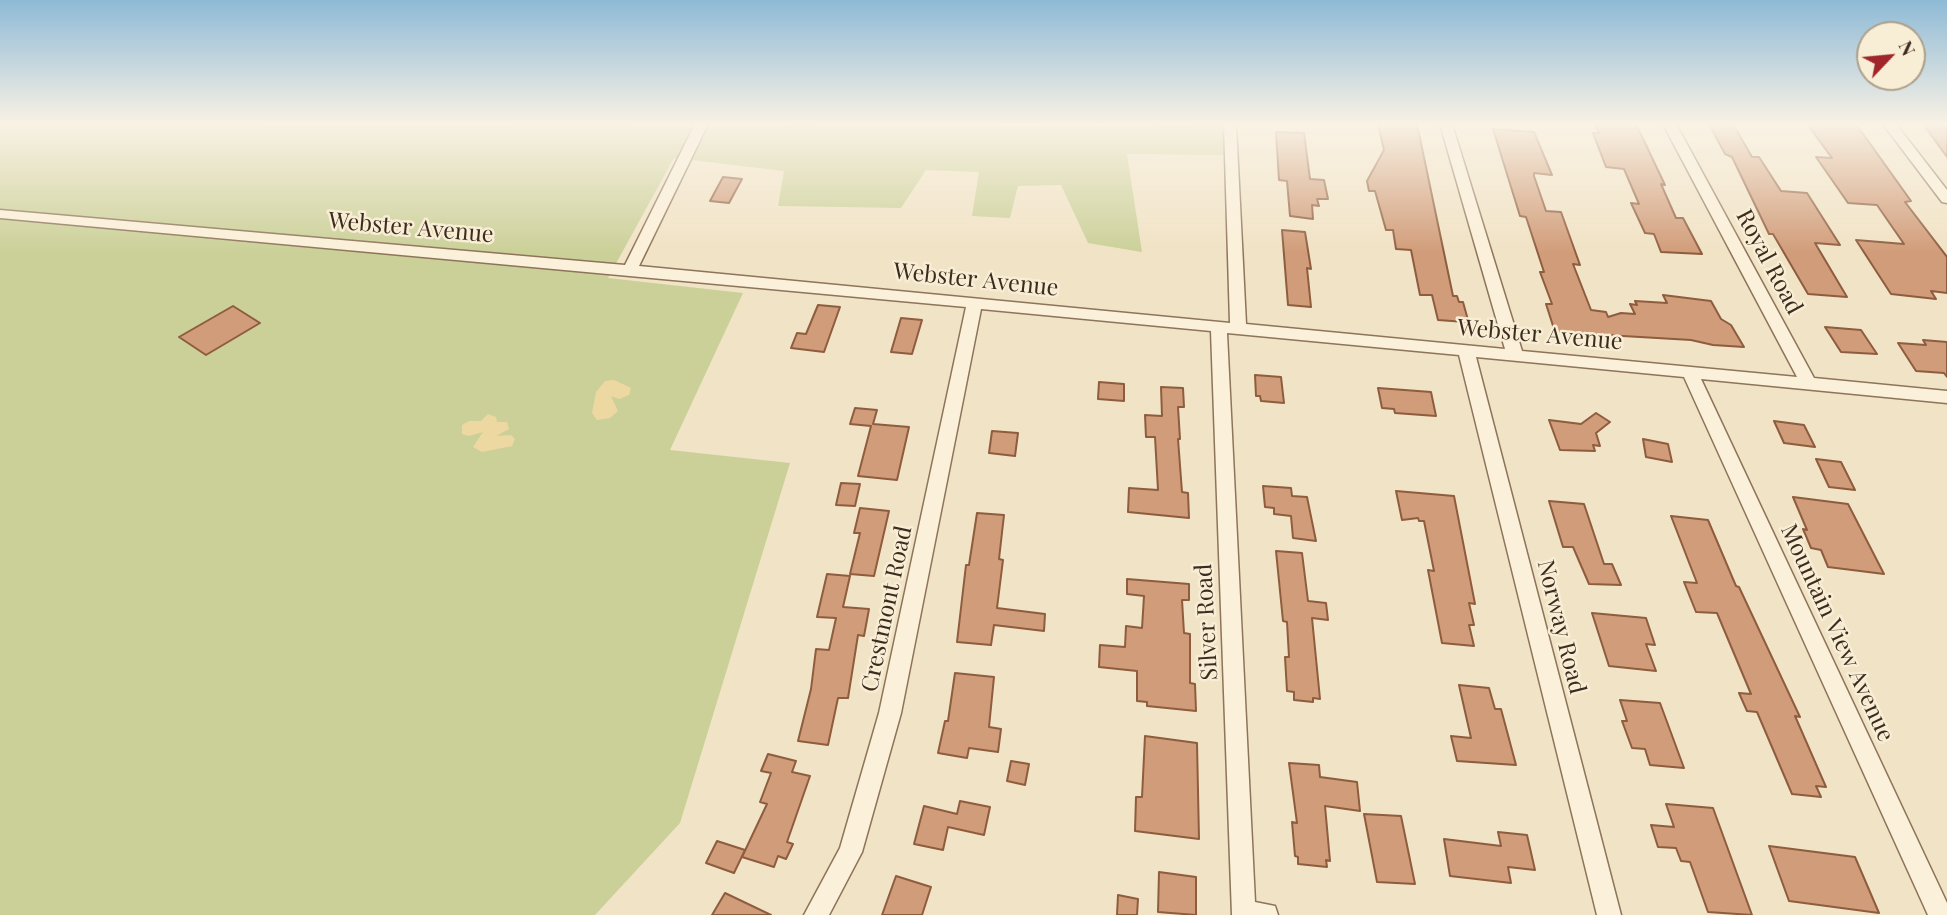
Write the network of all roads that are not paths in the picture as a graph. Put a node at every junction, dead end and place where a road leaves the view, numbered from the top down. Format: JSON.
{"nodes":[{"id":1,"x":681,"y":167,"type":"edge"},
{"id":2,"x":1230,"y":167,"type":"edge"},
{"id":3,"x":1459,"y":167,"type":"edge"},
{"id":4,"x":1692,"y":167,"type":"edge"},
{"id":5,"x":1922,"y":167,"type":"edge"},
{"id":6,"x":1947,"y":199,"type":"edge"},
{"id":7,"x":0,"y":214,"type":"edge"},
{"id":8,"x":630,"y":270,"type":"junction"},
{"id":9,"x":975,"y":303,"type":"junction"},
{"id":10,"x":1229,"y":328,"type":"junction"},
{"id":11,"x":1466,"y":351,"type":"junction"},
{"id":12,"x":1515,"y":355,"type":"junction"},
{"id":13,"x":1690,"y":372,"type":"junction"},
{"id":14,"x":1809,"y":384,"type":"junction"},
{"id":15,"x":1945,"y":399,"type":"edge"},
{"id":16,"x":1251,"y":914,"type":"edge"},
{"id":17,"x":816,"y":915,"type":"edge"},
{"id":18,"x":1609,"y":915,"type":"edge"},
{"id":19,"x":1940,"y":915,"type":"edge"}],
"edges":[{"from":1,"to":8,"type":"street"},
{"from":2,"to":10,"type":"street","name":"Silver Road"},
{"from":3,"to":12,"type":"street"},
{"from":4,"to":14,"type":"street","name":"Royal Road"},
{"from":5,"to":6,"type":"street"},
{"from":7,"to":8,"type":"street","name":"Webster Avenue"},
{"from":8,"to":9,"type":"street","name":"Webster Avenue"},
{"from":9,"to":10,"type":"street","name":"Webster Avenue"},
{"from":9,"to":17,"type":"street","name":"Crestmont Road"},
{"from":10,"to":11,"type":"street","name":"Webster Avenue"},
{"from":10,"to":16,"type":"street","name":"Silver Road"},
{"from":11,"to":12,"type":"street","name":"Webster Avenue"},
{"from":11,"to":18,"type":"street","name":"Norway Road"},
{"from":12,"to":13,"type":"street","name":"Webster Avenue"},
{"from":13,"to":14,"type":"street","name":"Webster Avenue"},
{"from":13,"to":19,"type":"street","name":"Mountain View Avenue"},
{"from":14,"to":15,"type":"street","name":"Webster Avenue"}]}
